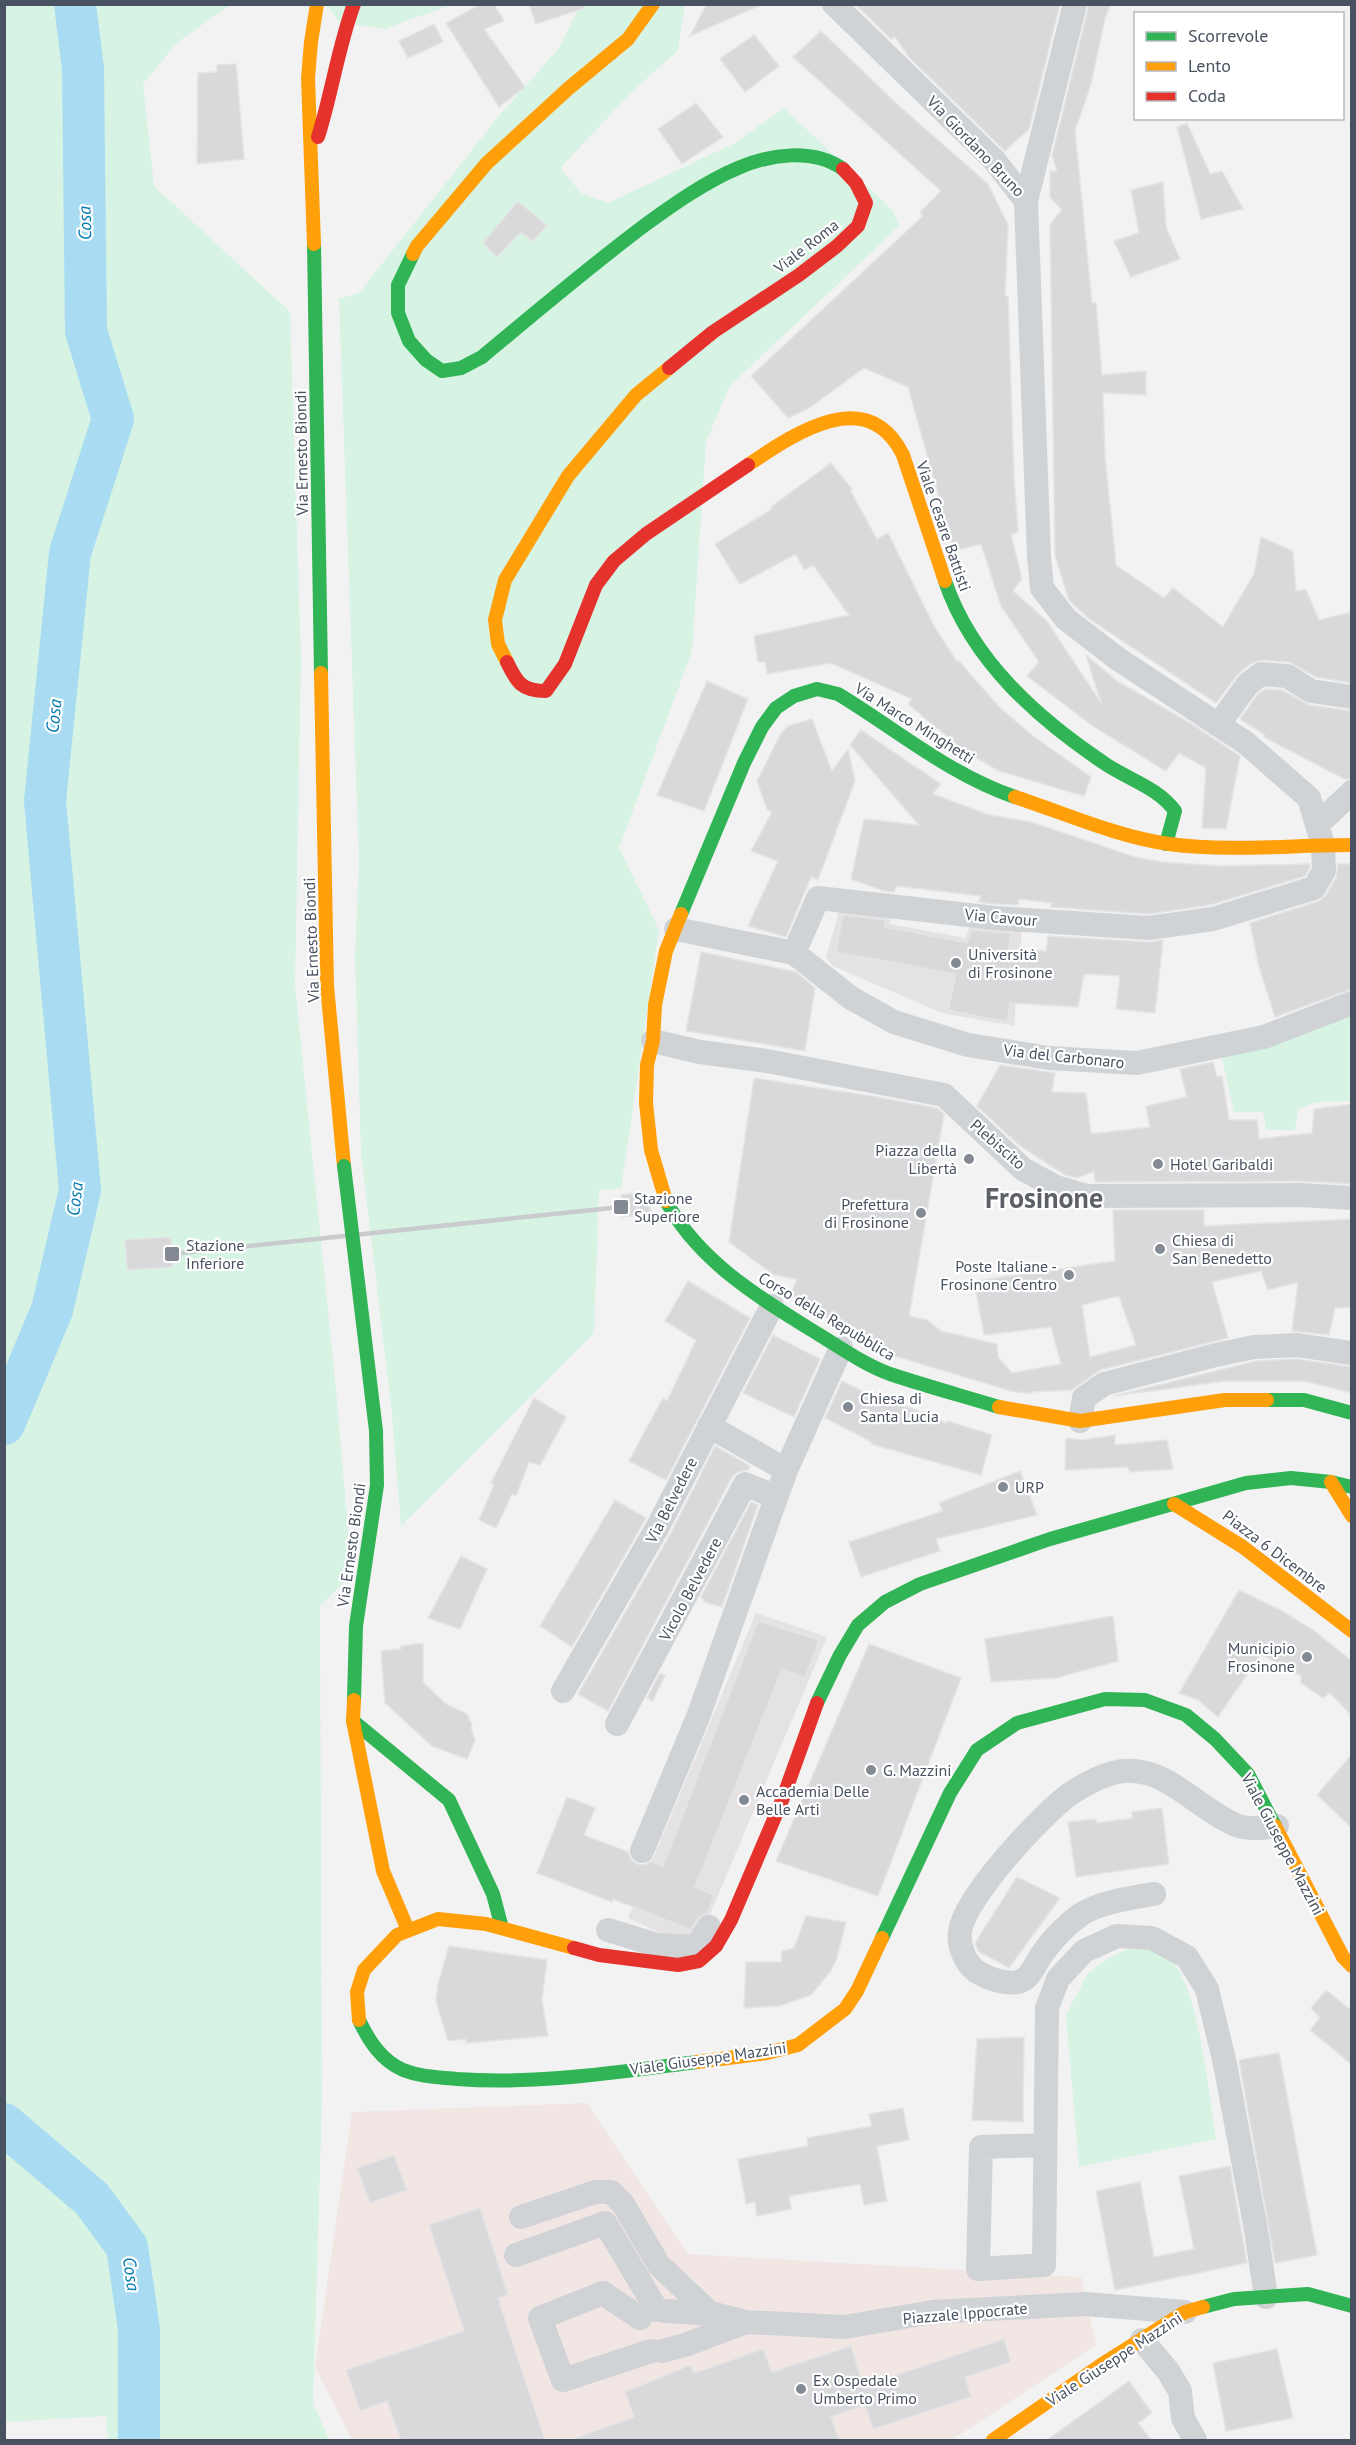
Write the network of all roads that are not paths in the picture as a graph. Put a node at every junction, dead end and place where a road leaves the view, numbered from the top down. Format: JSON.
{"nodes":[{"id":1,"x":317,"y":4,"type":"edge"},
{"id":2,"x":354,"y":4,"type":"edge"},
{"id":3,"x":653,"y":4,"type":"edge"},
{"id":4,"x":834,"y":4,"type":"edge"},
{"id":5,"x":1075,"y":4,"type":"edge"},
{"id":6,"x":356,"y":46,"type":"dead end"},
{"id":7,"x":330,"y":98,"type":"junction"},
{"id":8,"x":312,"y":153,"type":"junction"},
{"id":9,"x":1026,"y":201,"type":"junction"},
{"id":10,"x":868,"y":419,"type":"joint"},
{"id":11,"x":1352,"y":697,"type":"edge"},
{"id":12,"x":1218,"y":725,"type":"junction"},
{"id":13,"x":1352,"y":792,"type":"edge"},
{"id":14,"x":1320,"y":835,"type":"junction"},
{"id":15,"x":1166,"y":844,"type":"junction"},
{"id":16,"x":1352,"y":845,"type":"edge"},
{"id":17,"x":676,"y":929,"type":"junction"},
{"id":18,"x":794,"y":953,"type":"junction"},
{"id":19,"x":1352,"y":1003,"type":"edge"},
{"id":20,"x":653,"y":1041,"type":"junction"},
{"id":21,"x":1352,"y":1198,"type":"edge"},
{"id":22,"x":772,"y":1306,"type":"junction"},
{"id":23,"x":841,"y":1348,"type":"junction"},
{"id":24,"x":1352,"y":1353,"type":"edge"},
{"id":25,"x":1352,"y":1413,"type":"edge"},
{"id":26,"x":1080,"y":1421,"type":"junction"},
{"id":27,"x":708,"y":1426,"type":"junction"},
{"id":28,"x":786,"y":1470,"type":"junction"},
{"id":29,"x":1331,"y":1482,"type":"junction"},
{"id":30,"x":1352,"y":1487,"type":"edge"},
{"id":31,"x":776,"y":1497,"type":"junction"},
{"id":32,"x":1174,"y":1504,"type":"junction"},
{"id":33,"x":1352,"y":1516,"type":"edge"},
{"id":34,"x":1352,"y":1630,"type":"edge"},
{"id":35,"x":563,"y":1691,"type":"dead end"},
{"id":36,"x":353,"y":1721,"type":"junction"},
{"id":37,"x":617,"y":1724,"type":"dead end"},
{"id":38,"x":1277,"y":1826,"type":"junction"},
{"id":39,"x":642,"y":1851,"type":"dead end"},
{"id":40,"x":753,"y":1866,"type":"junction"},
{"id":41,"x":1154,"y":1894,"type":"dead end"},
{"id":42,"x":502,"y":1928,"type":"junction"},
{"id":43,"x":408,"y":1930,"type":"junction"},
{"id":44,"x":608,"y":1930,"type":"dead end"},
{"id":45,"x":1352,"y":1966,"type":"edge"},
{"id":46,"x":1045,"y":2145,"type":"junction"},
{"id":47,"x":521,"y":2217,"type":"dead end"},
{"id":48,"x":516,"y":2255,"type":"dead end"},
{"id":49,"x":1266,"y":2297,"type":"junction"},
{"id":50,"x":1352,"y":2306,"type":"edge"},
{"id":51,"x":1185,"y":2312,"type":"junction"},
{"id":52,"x":654,"y":2313,"type":"junction"},
{"id":53,"x":711,"y":2314,"type":"junction"},
{"id":54,"x":746,"y":2322,"type":"junction"},
{"id":55,"x":1142,"y":2340,"type":"junction"},
{"id":56,"x":657,"y":2351,"type":"junction"},
{"id":57,"x":993,"y":2440,"type":"edge"},
{"id":58,"x":1195,"y":2440,"type":"edge"}],
"edges":[{"from":1,"to":8,"type":"main road","name":"Via Ernesto Biondi"},
{"from":2,"to":7,"type":"main road"},
{"from":3,"to":10,"type":"main road","name":"Viale Roma"},
{"from":4,"to":9,"type":"street","name":"Via Giordano Bruno"},
{"from":5,"to":9,"type":"street","name":"Via Giordano Bruno"},
{"from":6,"to":7,"type":"main road"},
{"from":7,"to":8,"type":"main road"},
{"from":8,"to":36,"type":"main road","name":"Via Ernesto Biondi","bridge":true},
{"from":9,"to":12,"type":"street"},
{"from":10,"to":15,"type":"main road","name":"Viale Cesare Battisti"},
{"from":11,"to":12,"type":"street"},
{"from":12,"to":14,"type":"street"},
{"from":13,"to":14,"type":"street"},
{"from":14,"to":15,"type":"main road","name":"Via Marco Minghetti"},
{"from":14,"to":16,"type":"main road","name":"Via Marco Minghetti"},
{"from":14,"to":18,"type":"street","name":"Via Cavour"},
{"from":15,"to":17,"type":"main road","name":"Via Marco Minghetti"},
{"from":17,"to":18,"type":"street"},
{"from":17,"to":20,"type":"main road","name":"Corso della Repubblica"},
{"from":18,"to":19,"type":"street","name":"Via del Carbonaro"},
{"from":20,"to":21,"type":"street","name":"Plebiscito"},
{"from":20,"to":22,"type":"main road","name":"Corso della Repubblica"},
{"from":22,"to":23,"type":"main road","name":"Corso della Repubblica"},
{"from":22,"to":27,"type":"street","name":"Via Belvedere"},
{"from":23,"to":26,"type":"main road","name":"Corso della Repubblica"},
{"from":23,"to":28,"type":"street"},
{"from":24,"to":26,"type":"street"},
{"from":25,"to":26,"type":"main road","name":"Corso della Repubblica"},
{"from":27,"to":28,"type":"street"},
{"from":27,"to":35,"type":"street","name":"Via Belvedere"},
{"from":28,"to":31,"type":"street"},
{"from":29,"to":30,"type":"main road","name":"Viale Giuseppe Mazzini"},
{"from":29,"to":32,"type":"main road","name":"Viale Giuseppe Mazzini"},
{"from":29,"to":33,"type":"main road"},
{"from":31,"to":37,"type":"street","name":"Vicolo Belvedere"},
{"from":31,"to":39,"type":"street"},
{"from":32,"to":34,"type":"main road","name":"Piazza 6 Dicembre"},
{"from":32,"to":40,"type":"main road","name":"Viale Giuseppe Mazzini"},
{"from":36,"to":42,"type":"main road"},
{"from":36,"to":43,"type":"main road","name":"Via Ernesto Biondi"},
{"from":38,"to":41,"type":"street"},
{"from":38,"to":43,"type":"main road","name":"Viale Giuseppe Mazzini"},
{"from":38,"to":45,"type":"main road","name":"Viale Giuseppe Mazzini"},
{"from":40,"to":42,"type":"main road","name":"Viale Giuseppe Mazzini"},
{"from":40,"to":44,"type":"street","name":"Viale Giuseppe Mazzini"},
{"from":42,"to":43,"type":"main road","name":"Viale Giuseppe Mazzini"},
{"from":46,"to":46,"type":"street"},
{"from":46,"to":49,"type":"street"},
{"from":47,"to":53,"type":"street"},
{"from":48,"to":52,"type":"street"},
{"from":49,"to":50,"type":"main road","name":"Viale Giuseppe Mazzini"},
{"from":49,"to":51,"type":"main road","name":"Viale Giuseppe Mazzini"},
{"from":51,"to":54,"type":"street","name":"Piazzale Ippocrate"},
{"from":51,"to":55,"type":"main road","name":"Viale Giuseppe Mazzini"},
{"from":52,"to":53,"type":"street","name":"Piazzale Ippocrate"},
{"from":52,"to":56,"type":"street"},
{"from":52,"to":56,"type":"street"},
{"from":52,"to":56,"type":"street","name":"Piazzale Ippocrate"},
{"from":53,"to":54,"type":"street","name":"Piazzale Ippocrate"},
{"from":54,"to":56,"type":"street","name":"Piazzale Ippocrate"},
{"from":55,"to":57,"type":"main road","name":"Viale Giuseppe Mazzini"},
{"from":55,"to":58,"type":"street"}]}
